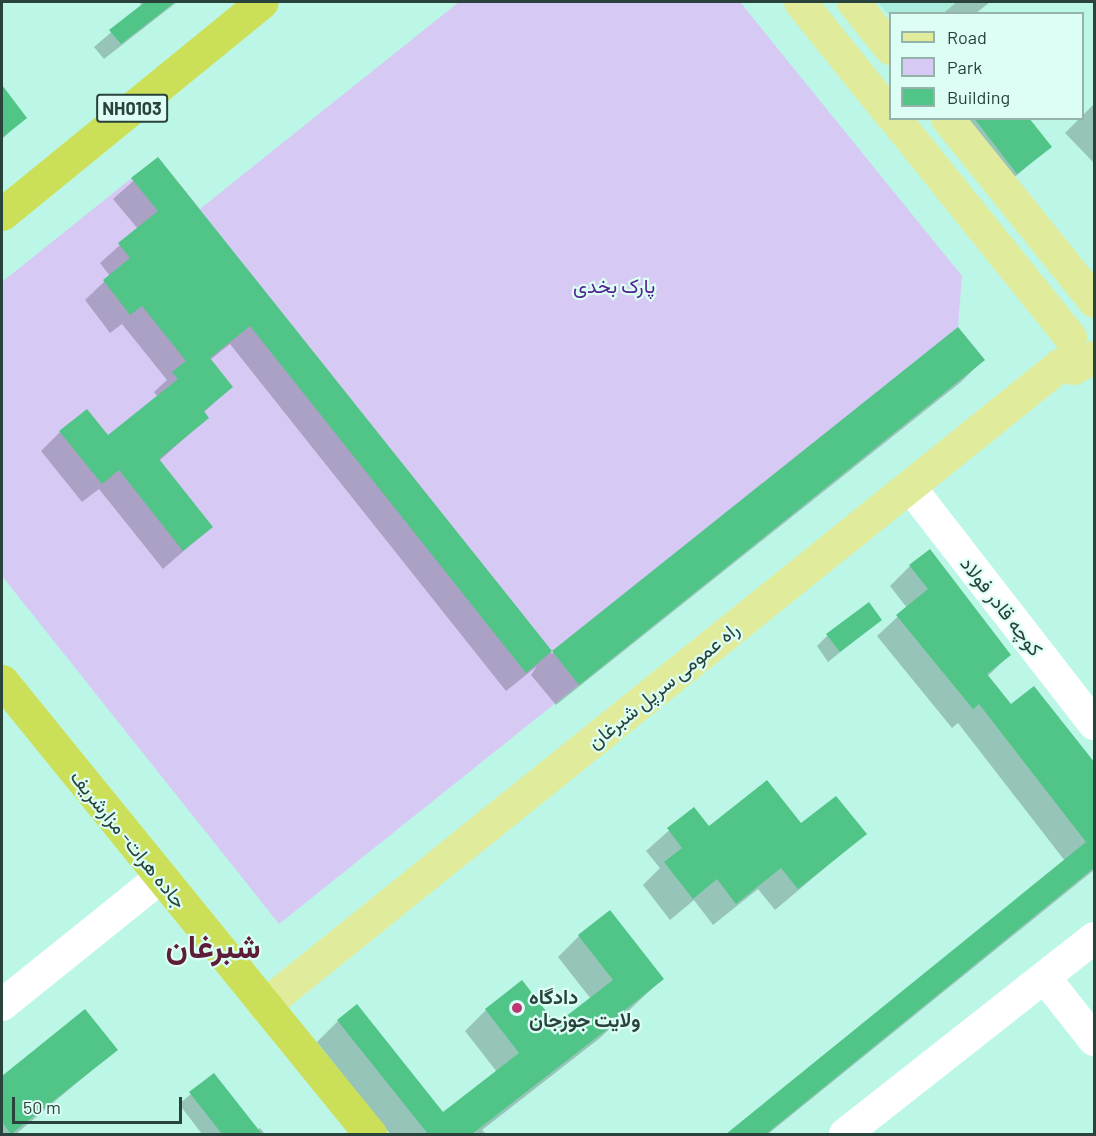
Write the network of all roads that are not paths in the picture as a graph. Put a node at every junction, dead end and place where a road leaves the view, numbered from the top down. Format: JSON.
{"nodes":[{"id":1,"x":262,"y":2,"type":"edge"},
{"id":2,"x":800,"y":2,"type":"edge"},
{"id":3,"x":853,"y":2,"type":"edge"},
{"id":4,"x":889,"y":46,"type":"edge"},
{"id":5,"x":889,"y":112,"type":"edge"},
{"id":6,"x":896,"y":120,"type":"edge"},
{"id":7,"x":949,"y":120,"type":"edge"},
{"id":8,"x":2,"y":214,"type":"edge"},
{"id":9,"x":1095,"y":301,"type":"edge"},
{"id":10,"x":1080,"y":344,"type":"edge"},
{"id":11,"x":910,"y":487,"type":"junction"},
{"id":12,"x":2,"y":681,"type":"edge"},
{"id":13,"x":1095,"y":724,"type":"edge"},
{"id":14,"x":160,"y":878,"type":"junction"},
{"id":15,"x":1095,"y":938,"type":"edge"},
{"id":16,"x":1045,"y":978,"type":"junction"},
{"id":17,"x":2,"y":1005,"type":"edge"},
{"id":18,"x":264,"y":1005,"type":"junction"},
{"id":19,"x":1095,"y":1040,"type":"edge"},
{"id":20,"x":370,"y":1134,"type":"edge"},
{"id":21,"x":845,"y":1134,"type":"edge"}],
"edges":[{"from":1,"to":8,"type":"highway","number":"NH0103"},
{"from":2,"to":5,"type":"main road"},
{"from":3,"to":4,"type":"main road"},
{"from":6,"to":10,"type":"main road"},
{"from":7,"to":9,"type":"main road"},
{"from":10,"to":11,"type":"main road","name":"راه عمومی سرپل شبرغان"},
{"from":11,"to":13,"type":"street","name":"کوچه قادر فولاد"},
{"from":11,"to":18,"type":"main road","name":"راه عمومی سرپل شبرغان"},
{"from":12,"to":14,"type":"highway","name":"جاده هرات- مزارشریف"},
{"from":14,"to":17,"type":"street"},
{"from":14,"to":18,"type":"highway","name":"جاده هرات- مزارشریف"},
{"from":15,"to":16,"type":"street"},
{"from":16,"to":19,"type":"street"},
{"from":16,"to":21,"type":"street"},
{"from":18,"to":20,"type":"highway","name":"جاده هرات- مزارشریف"}]}
